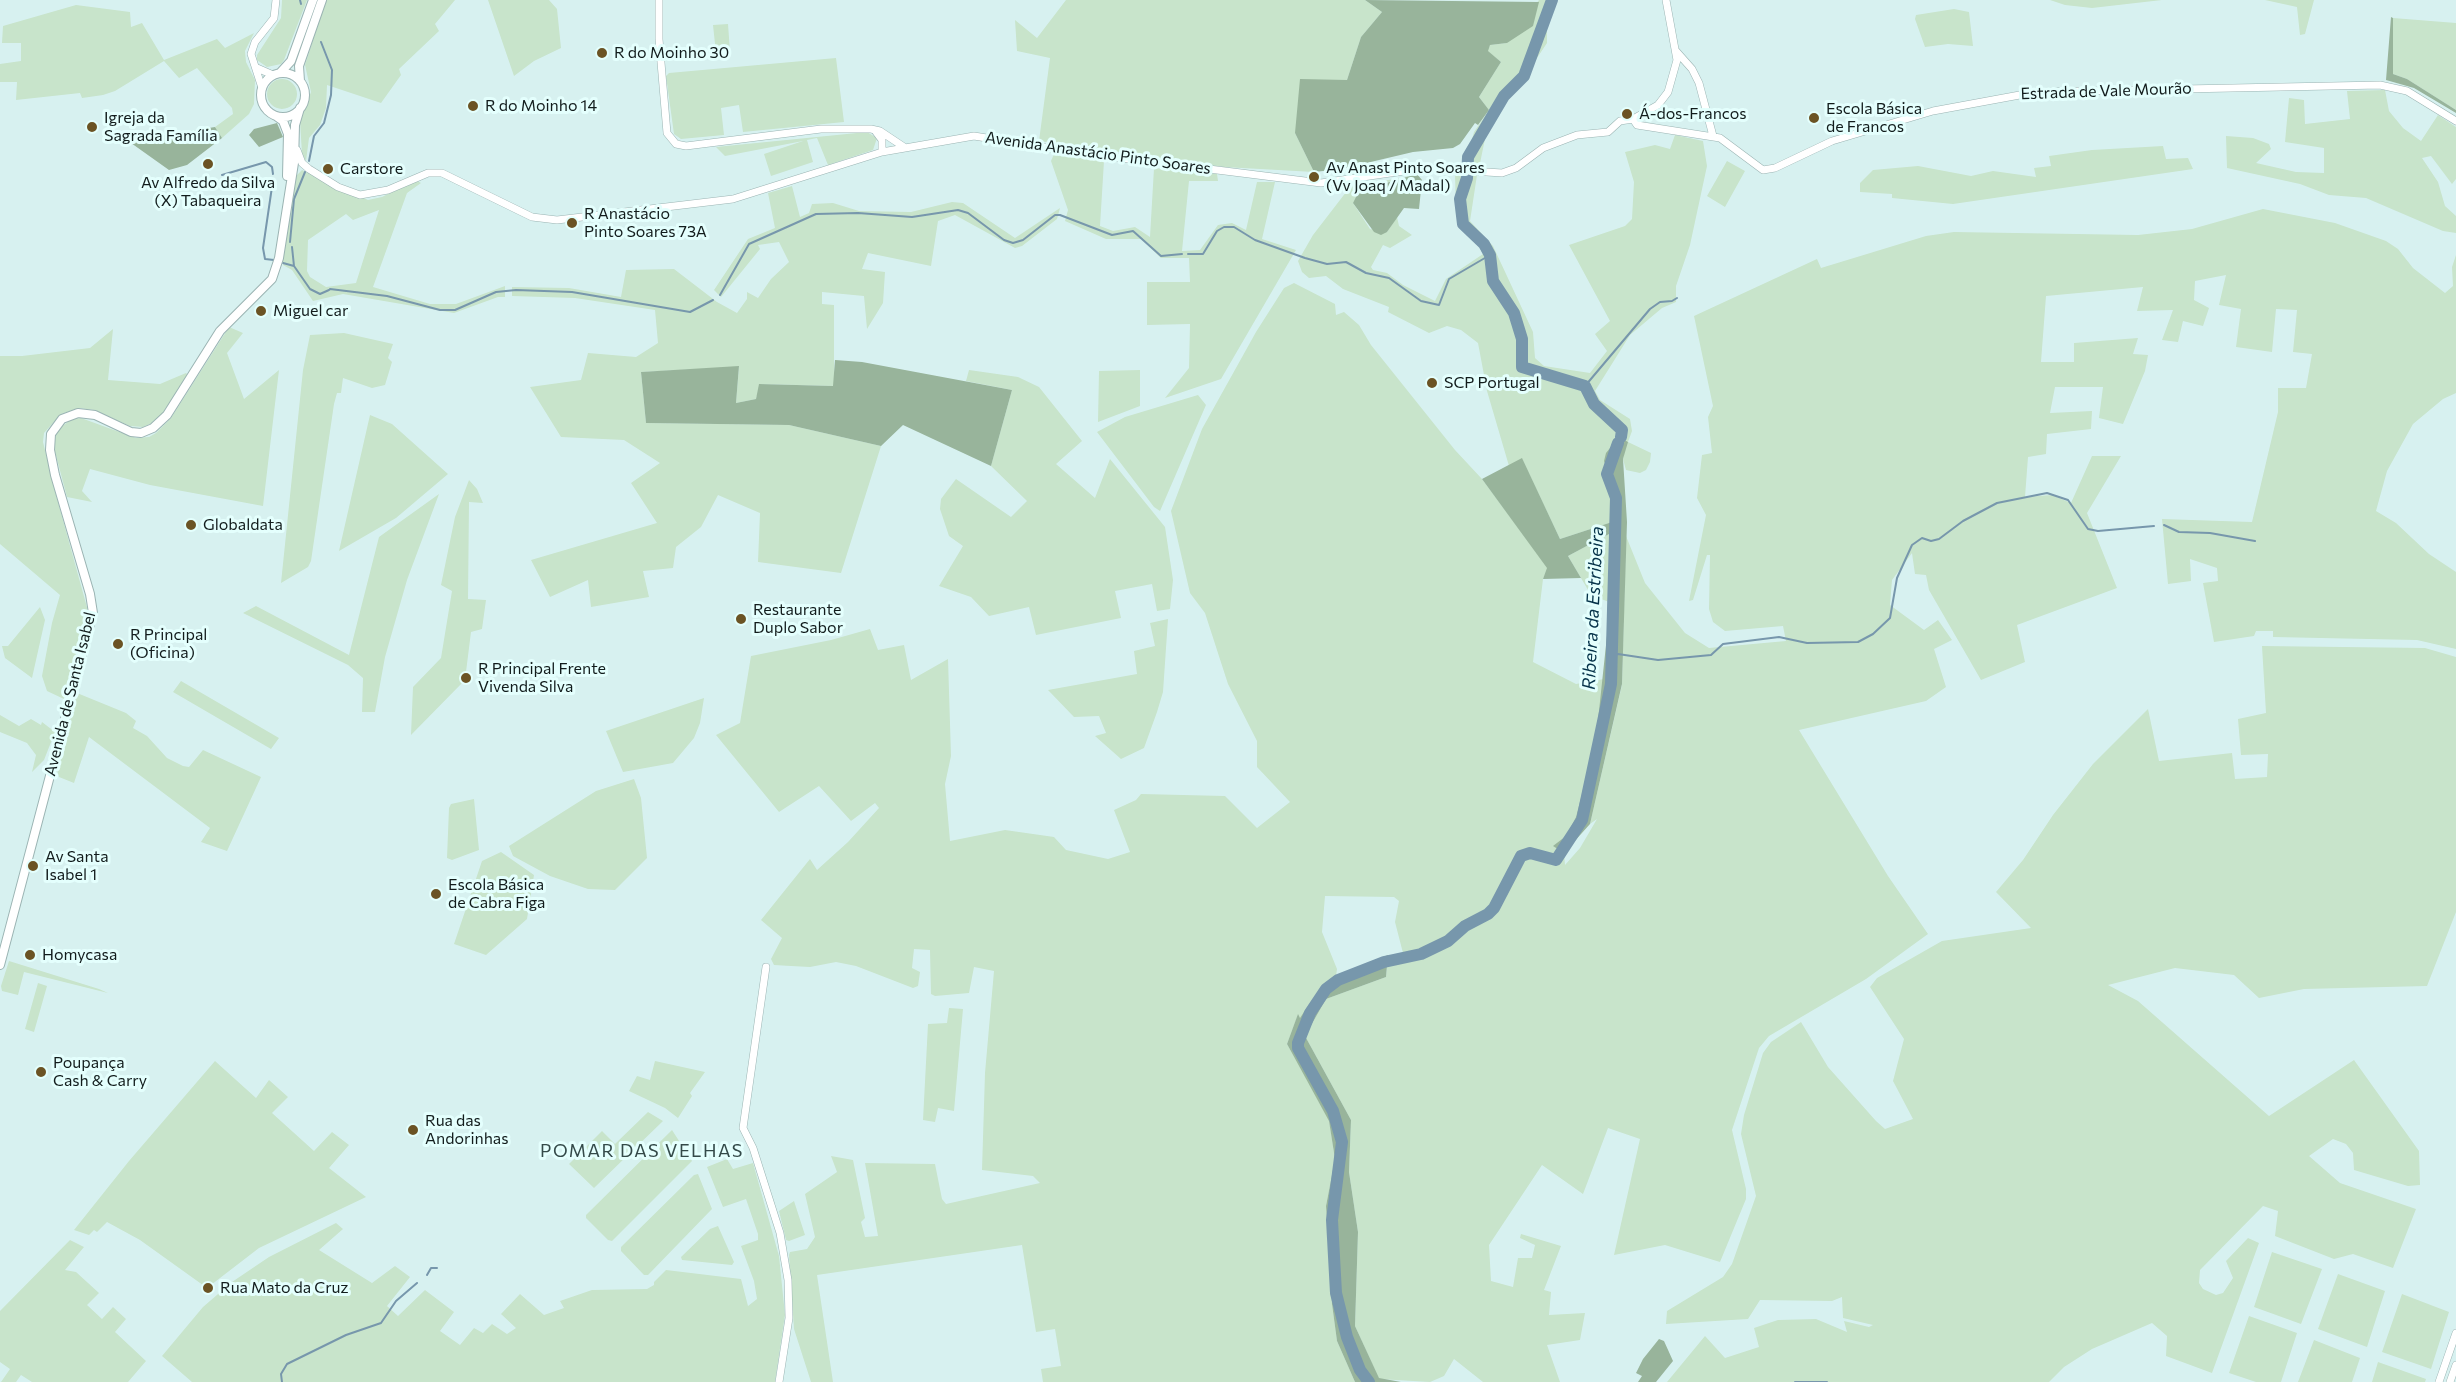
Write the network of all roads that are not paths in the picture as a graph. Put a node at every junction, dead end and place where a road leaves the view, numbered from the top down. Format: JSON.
{"nodes":[{"id":1,"x":276,"y":0,"type":"edge"},
{"id":2,"x":313,"y":0,"type":"edge"},
{"id":3,"x":322,"y":0,"type":"edge"},
{"id":4,"x":659,"y":0,"type":"edge"},
{"id":5,"x":1666,"y":0,"type":"edge"},
{"id":6,"x":1676,"y":51,"type":"junction"},
{"id":7,"x":254,"y":66,"type":"junction"},
{"id":8,"x":276,"y":74,"type":"junction"},
{"id":9,"x":300,"y":82,"type":"junction"},
{"id":10,"x":262,"y":88,"type":"junction"},
{"id":11,"x":300,"y":108,"type":"junction"},
{"id":12,"x":275,"y":115,"type":"junction"},
{"id":13,"x":2456,"y":121,"type":"edge"},
{"id":14,"x":1635,"y":122,"type":"junction"},
{"id":15,"x":871,"y":129,"type":"junction"},
{"id":16,"x":292,"y":135,"type":"junction"},
{"id":17,"x":1713,"y":136,"type":"junction"},
{"id":18,"x":889,"y":137,"type":"junction"},
{"id":19,"x":904,"y":147,"type":"junction"},
{"id":20,"x":883,"y":148,"type":"junction"},
{"id":21,"x":892,"y":149,"type":"junction"},
{"id":22,"x":294,"y":163,"type":"junction"},
{"id":23,"x":309,"y":169,"type":"junction"},
{"id":24,"x":292,"y":177,"type":"junction"},
{"id":25,"x":285,"y":219,"type":"junction"},
{"id":26,"x":0,"y":965,"type":"edge"},
{"id":27,"x":766,"y":967,"type":"dead end"},
{"id":28,"x":2456,"y":1334,"type":"edge"},
{"id":29,"x":2456,"y":1365,"type":"edge"},
{"id":30,"x":779,"y":1382,"type":"edge"},
{"id":31,"x":2439,"y":1382,"type":"edge"},
{"id":32,"x":2450,"y":1382,"type":"edge"}],
"edges":[{"from":1,"to":7,"type":"street"},
{"from":2,"to":8,"type":"main road"},
{"from":3,"to":9,"type":"main road"},
{"from":4,"to":15,"type":"street"},
{"from":5,"to":6,"type":"street"},
{"from":6,"to":14,"type":"street"},
{"from":6,"to":17,"type":"street"},
{"from":7,"to":8,"type":"street"},
{"from":7,"to":10,"type":"street"},
{"from":8,"to":9,"type":"main road"},
{"from":8,"to":10,"type":"main road"},
{"from":9,"to":11,"type":"main road"},
{"from":10,"to":12,"type":"main road"},
{"from":11,"to":12,"type":"main road"},
{"from":11,"to":16,"type":"main road","name":"Avenida de Santa Isabel"},
{"from":12,"to":16,"type":"main road"},
{"from":13,"to":17,"type":"street","name":"Estrada de Vale Mourão"},
{"from":14,"to":17,"type":"street"},
{"from":14,"to":19,"type":"street","name":"Avenida Anastácio Pinto Soares"},
{"from":15,"to":18,"type":"street"},
{"from":15,"to":20,"type":"street"},
{"from":16,"to":22,"type":"main road","name":"Avenida de Santa Isabel"},
{"from":16,"to":23,"type":"street"},
{"from":16,"to":25,"type":"main road","name":"Avenida de Santa Isabel"},
{"from":18,"to":19,"type":"street"},
{"from":18,"to":21,"type":"street"},
{"from":19,"to":21,"type":"street","name":"Avenida Anastácio Pinto Soares"},
{"from":20,"to":21,"type":"street"},
{"from":20,"to":23,"type":"street"},
{"from":22,"to":23,"type":"street"},
{"from":22,"to":24,"type":"main road","name":"Avenida de Santa Isabel"},
{"from":23,"to":24,"type":"street"},
{"from":24,"to":25,"type":"main road","name":"Avenida de Santa Isabel"},
{"from":25,"to":26,"type":"main road","name":"Avenida de Santa Isabel"},
{"from":27,"to":30,"type":"street"},
{"from":28,"to":31,"type":"street"},
{"from":29,"to":32,"type":"street"}]}
